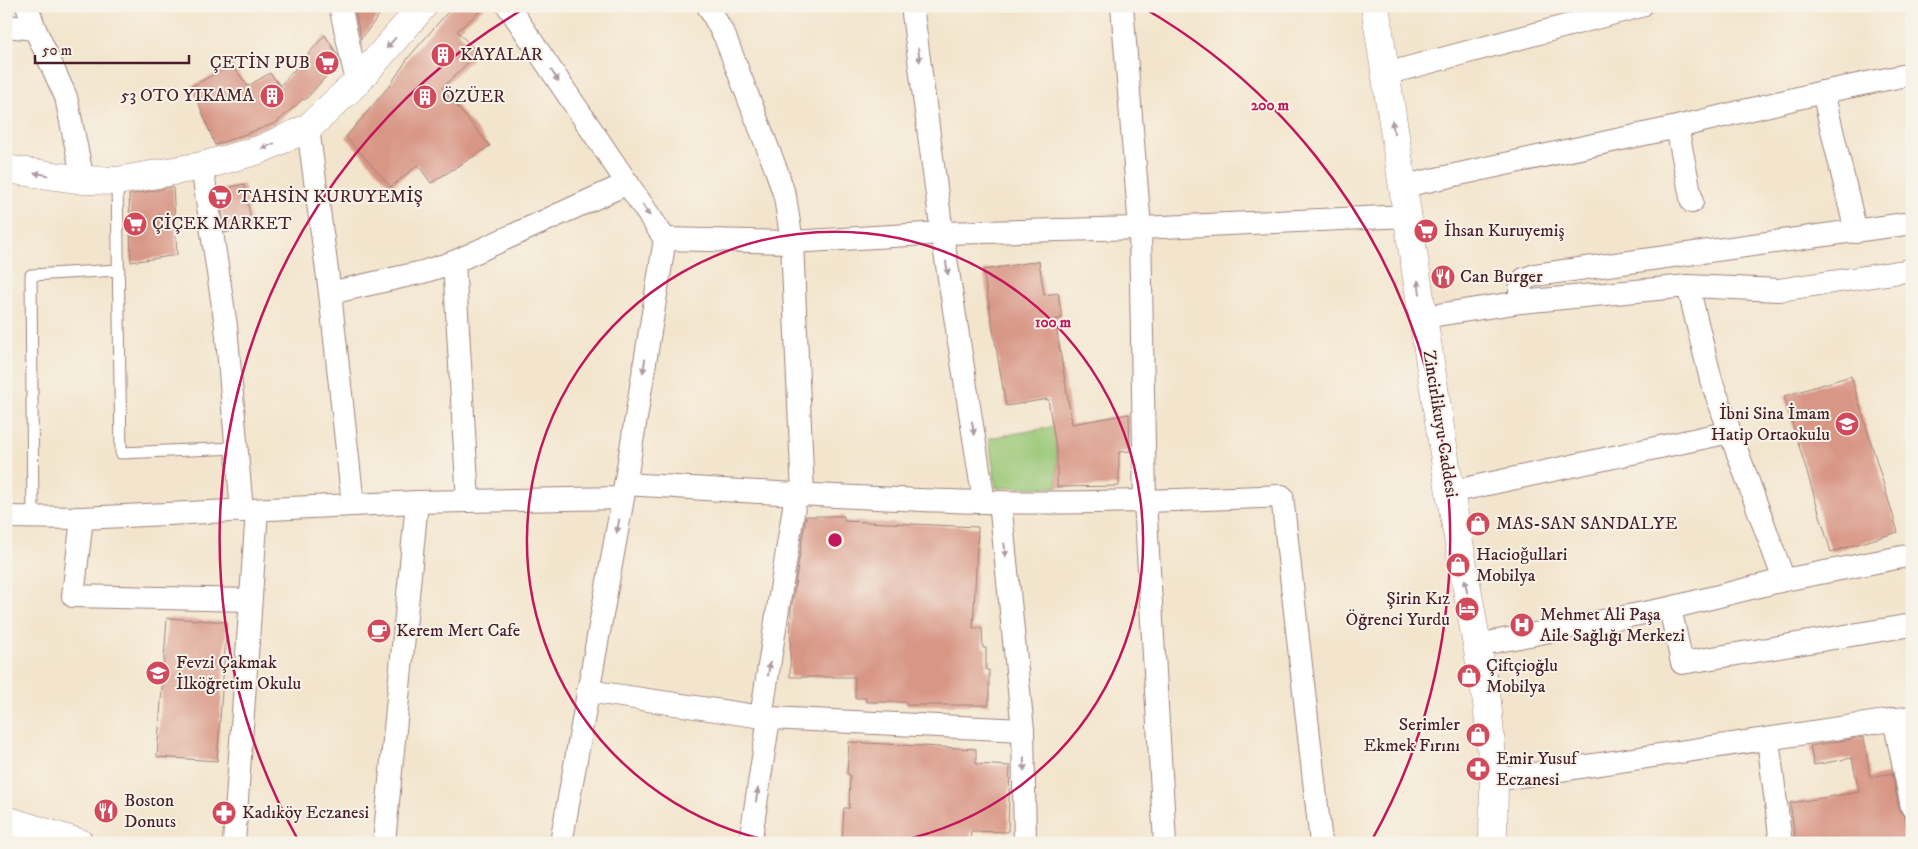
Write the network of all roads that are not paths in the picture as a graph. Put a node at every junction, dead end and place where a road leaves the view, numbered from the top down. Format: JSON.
{"nodes":[{"id":1,"x":340,"y":6,"type":"edge"},
{"id":2,"x":423,"y":6,"type":"edge"},
{"id":3,"x":508,"y":6,"type":"edge"},
{"id":4,"x":708,"y":6,"type":"edge"},
{"id":5,"x":912,"y":6,"type":"edge"},
{"id":6,"x":1122,"y":6,"type":"edge"},
{"id":7,"x":1375,"y":6,"type":"edge"},
{"id":8,"x":29,"y":7,"type":"edge"},
{"id":9,"x":1635,"y":7,"type":"edge"},
{"id":10,"x":6,"y":26,"type":"edge"},
{"id":11,"x":35,"y":29,"type":"junction"},
{"id":12,"x":1385,"y":74,"type":"junction"},
{"id":13,"x":1912,"y":74,"type":"edge"},
{"id":14,"x":358,"y":82,"type":"junction"},
{"id":15,"x":1823,"y":92,"type":"junction"},
{"id":16,"x":308,"y":128,"type":"junction"},
{"id":17,"x":1677,"y":128,"type":"junction"},
{"id":18,"x":202,"y":166,"type":"junction"},
{"id":19,"x":6,"y":168,"type":"edge"},
{"id":20,"x":83,"y":180,"type":"junction"},
{"id":21,"x":117,"y":181,"type":"junction"},
{"id":22,"x":628,"y":183,"type":"junction"},
{"id":23,"x":1404,"y":186,"type":"junction"},
{"id":24,"x":1692,"y":202,"type":"dead end"},
{"id":25,"x":1408,"y":216,"type":"junction"},
{"id":26,"x":1912,"y":223,"type":"edge"},
{"id":27,"x":1140,"y":228,"type":"junction"},
{"id":28,"x":1856,"y":232,"type":"junction"},
{"id":29,"x":942,"y":233,"type":"junction"},
{"id":30,"x":665,"y":239,"type":"junction"},
{"id":31,"x":792,"y":242,"type":"junction"},
{"id":32,"x":454,"y":262,"type":"junction"},
{"id":33,"x":119,"y":270,"type":"junction"},
{"id":34,"x":1912,"y":270,"type":"edge"},
{"id":35,"x":1688,"y":286,"type":"junction"},
{"id":36,"x":330,"y":293,"type":"junction"},
{"id":37,"x":1521,"y":302,"type":"junction"},
{"id":38,"x":1424,"y":317,"type":"junction"},
{"id":39,"x":1730,"y":432,"type":"junction"},
{"id":40,"x":237,"y":448,"type":"junction"},
{"id":41,"x":624,"y":491,"type":"junction"},
{"id":42,"x":1450,"y":492,"type":"junction"},
{"id":43,"x":799,"y":494,"type":"junction"},
{"id":44,"x":417,"y":502,"type":"junction"},
{"id":45,"x":468,"y":502,"type":"junction"},
{"id":46,"x":992,"y":502,"type":"junction"},
{"id":47,"x":1145,"y":502,"type":"junction"},
{"id":48,"x":353,"y":504,"type":"junction"},
{"id":49,"x":249,"y":511,"type":"junction"},
{"id":50,"x":6,"y":516,"type":"edge"},
{"id":51,"x":33,"y":517,"type":"junction"},
{"id":52,"x":82,"y":518,"type":"junction"},
{"id":53,"x":1912,"y":555,"type":"edge"},
{"id":54,"x":1784,"y":580,"type":"junction"},
{"id":55,"x":250,"y":600,"type":"junction"},
{"id":56,"x":1670,"y":608,"type":"junction"},
{"id":57,"x":1912,"y":625,"type":"edge"},
{"id":58,"x":1477,"y":645,"type":"junction"},
{"id":59,"x":588,"y":691,"type":"junction"},
{"id":60,"x":765,"y":718,"type":"junction"},
{"id":61,"x":1903,"y":718,"type":"edge"},
{"id":62,"x":1023,"y":730,"type":"junction"},
{"id":63,"x":1768,"y":738,"type":"junction"},
{"id":64,"x":1494,"y":780,"type":"junction"},
{"id":65,"x":1912,"y":808,"type":"edge"},
{"id":66,"x":6,"y":820,"type":"edge"},
{"id":67,"x":80,"y":843,"type":"edge"},
{"id":68,"x":234,"y":843,"type":"edge"},
{"id":69,"x":384,"y":843,"type":"edge"},
{"id":70,"x":561,"y":843,"type":"edge"},
{"id":71,"x":750,"y":843,"type":"edge"},
{"id":72,"x":1025,"y":843,"type":"edge"},
{"id":73,"x":1165,"y":843,"type":"edge"},
{"id":74,"x":1321,"y":843,"type":"edge"},
{"id":75,"x":1493,"y":843,"type":"edge"},
{"id":76,"x":1781,"y":843,"type":"edge"}],
"edges":[{"from":1,"to":14,"type":"street"},
{"from":2,"to":14,"type":"main road","one_way":true},
{"from":3,"to":22,"type":"street","one_way":true},
{"from":4,"to":31,"type":"street"},
{"from":5,"to":29,"type":"street","one_way":true},
{"from":6,"to":27,"type":"street"},
{"from":7,"to":12,"type":"main road","name":"Zincirlikuyu Caddesi"},
{"from":8,"to":11,"type":"street"},
{"from":9,"to":12,"type":"street"},
{"from":10,"to":11,"type":"street"},
{"from":11,"to":20,"type":"street"},
{"from":23,"to":12,"type":"main road","name":"Zincirlikuyu Caddesi","one_way":true},
{"from":13,"to":15,"type":"street"},
{"from":14,"to":16,"type":"main road"},
{"from":15,"to":17,"type":"street"},
{"from":15,"to":28,"type":"street"},
{"from":16,"to":18,"type":"main road","one_way":true},
{"from":16,"to":36,"type":"street"},
{"from":17,"to":23,"type":"street"},
{"from":17,"to":24,"type":"street"},
{"from":18,"to":21,"type":"main road"},
{"from":18,"to":40,"type":"street"},
{"from":20,"to":19,"type":"main road","one_way":true},
{"from":20,"to":21,"type":"main road"},
{"from":21,"to":33,"type":"lane"},
{"from":22,"to":30,"type":"street","one_way":true},
{"from":22,"to":32,"type":"street"},
{"from":23,"to":25,"type":"main road","name":"Zincirlikuyu Caddesi"},
{"from":25,"to":27,"type":"street"},
{"from":38,"to":25,"type":"main road","name":"Zincirlikuyu Caddesi","one_way":true},
{"from":26,"to":28,"type":"street"},
{"from":27,"to":29,"type":"street"},
{"from":27,"to":47,"type":"street"},
{"from":28,"to":37,"type":"street"},
{"from":29,"to":31,"type":"street"},
{"from":29,"to":46,"type":"street","one_way":true},
{"from":30,"to":31,"type":"street"},
{"from":30,"to":41,"type":"street","one_way":true},
{"from":31,"to":43,"type":"street"},
{"from":32,"to":36,"type":"street"},
{"from":32,"to":45,"type":"street"},
{"from":33,"to":40,"type":"lane"},
{"from":33,"to":51,"type":"lane"},
{"from":34,"to":35,"type":"street"},
{"from":35,"to":37,"type":"street"},
{"from":35,"to":39,"type":"street"},
{"from":36,"to":48,"type":"street"},
{"from":37,"to":38,"type":"street"},
{"from":38,"to":42,"type":"main road","name":"Zincirlikuyu Caddesi"},
{"from":39,"to":42,"type":"street"},
{"from":39,"to":54,"type":"street"},
{"from":40,"to":49,"type":"street"},
{"from":41,"to":43,"type":"street"},
{"from":41,"to":45,"type":"street"},
{"from":41,"to":59,"type":"street","one_way":true},
{"from":58,"to":42,"type":"main road","name":"Zincirlikuyu Caddesi","one_way":true},
{"from":43,"to":46,"type":"street"},
{"from":60,"to":43,"type":"street","one_way":true},
{"from":44,"to":45,"type":"street"},
{"from":44,"to":48,"type":"street"},
{"from":44,"to":69,"type":"street"},
{"from":46,"to":47,"type":"street"},
{"from":46,"to":62,"type":"street","one_way":true},
{"from":47,"to":73,"type":"street"},
{"from":47,"to":74,"type":"street"},
{"from":48,"to":49,"type":"street"},
{"from":49,"to":52,"type":"street"},
{"from":49,"to":55,"type":"street"},
{"from":50,"to":51,"type":"street"},
{"from":51,"to":52,"type":"street"},
{"from":52,"to":55,"type":"street"},
{"from":53,"to":54,"type":"street"},
{"from":54,"to":56,"type":"street"},
{"from":55,"to":68,"type":"street"},
{"from":56,"to":57,"type":"street"},
{"from":56,"to":58,"type":"street"},
{"from":58,"to":64,"type":"main road","name":"Zincirlikuyu Caddesi"},
{"from":59,"to":60,"type":"street"},
{"from":59,"to":70,"type":"street"},
{"from":60,"to":62,"type":"street"},
{"from":71,"to":60,"type":"street","one_way":true},
{"from":61,"to":63,"type":"street"},
{"from":61,"to":65,"type":"street"},
{"from":62,"to":72,"type":"street","one_way":true},
{"from":63,"to":64,"type":"street"},
{"from":63,"to":76,"type":"street"},
{"from":64,"to":75,"type":"main road","name":"Zincirlikuyu Caddesi"},
{"from":66,"to":67,"type":"main road"}]}
